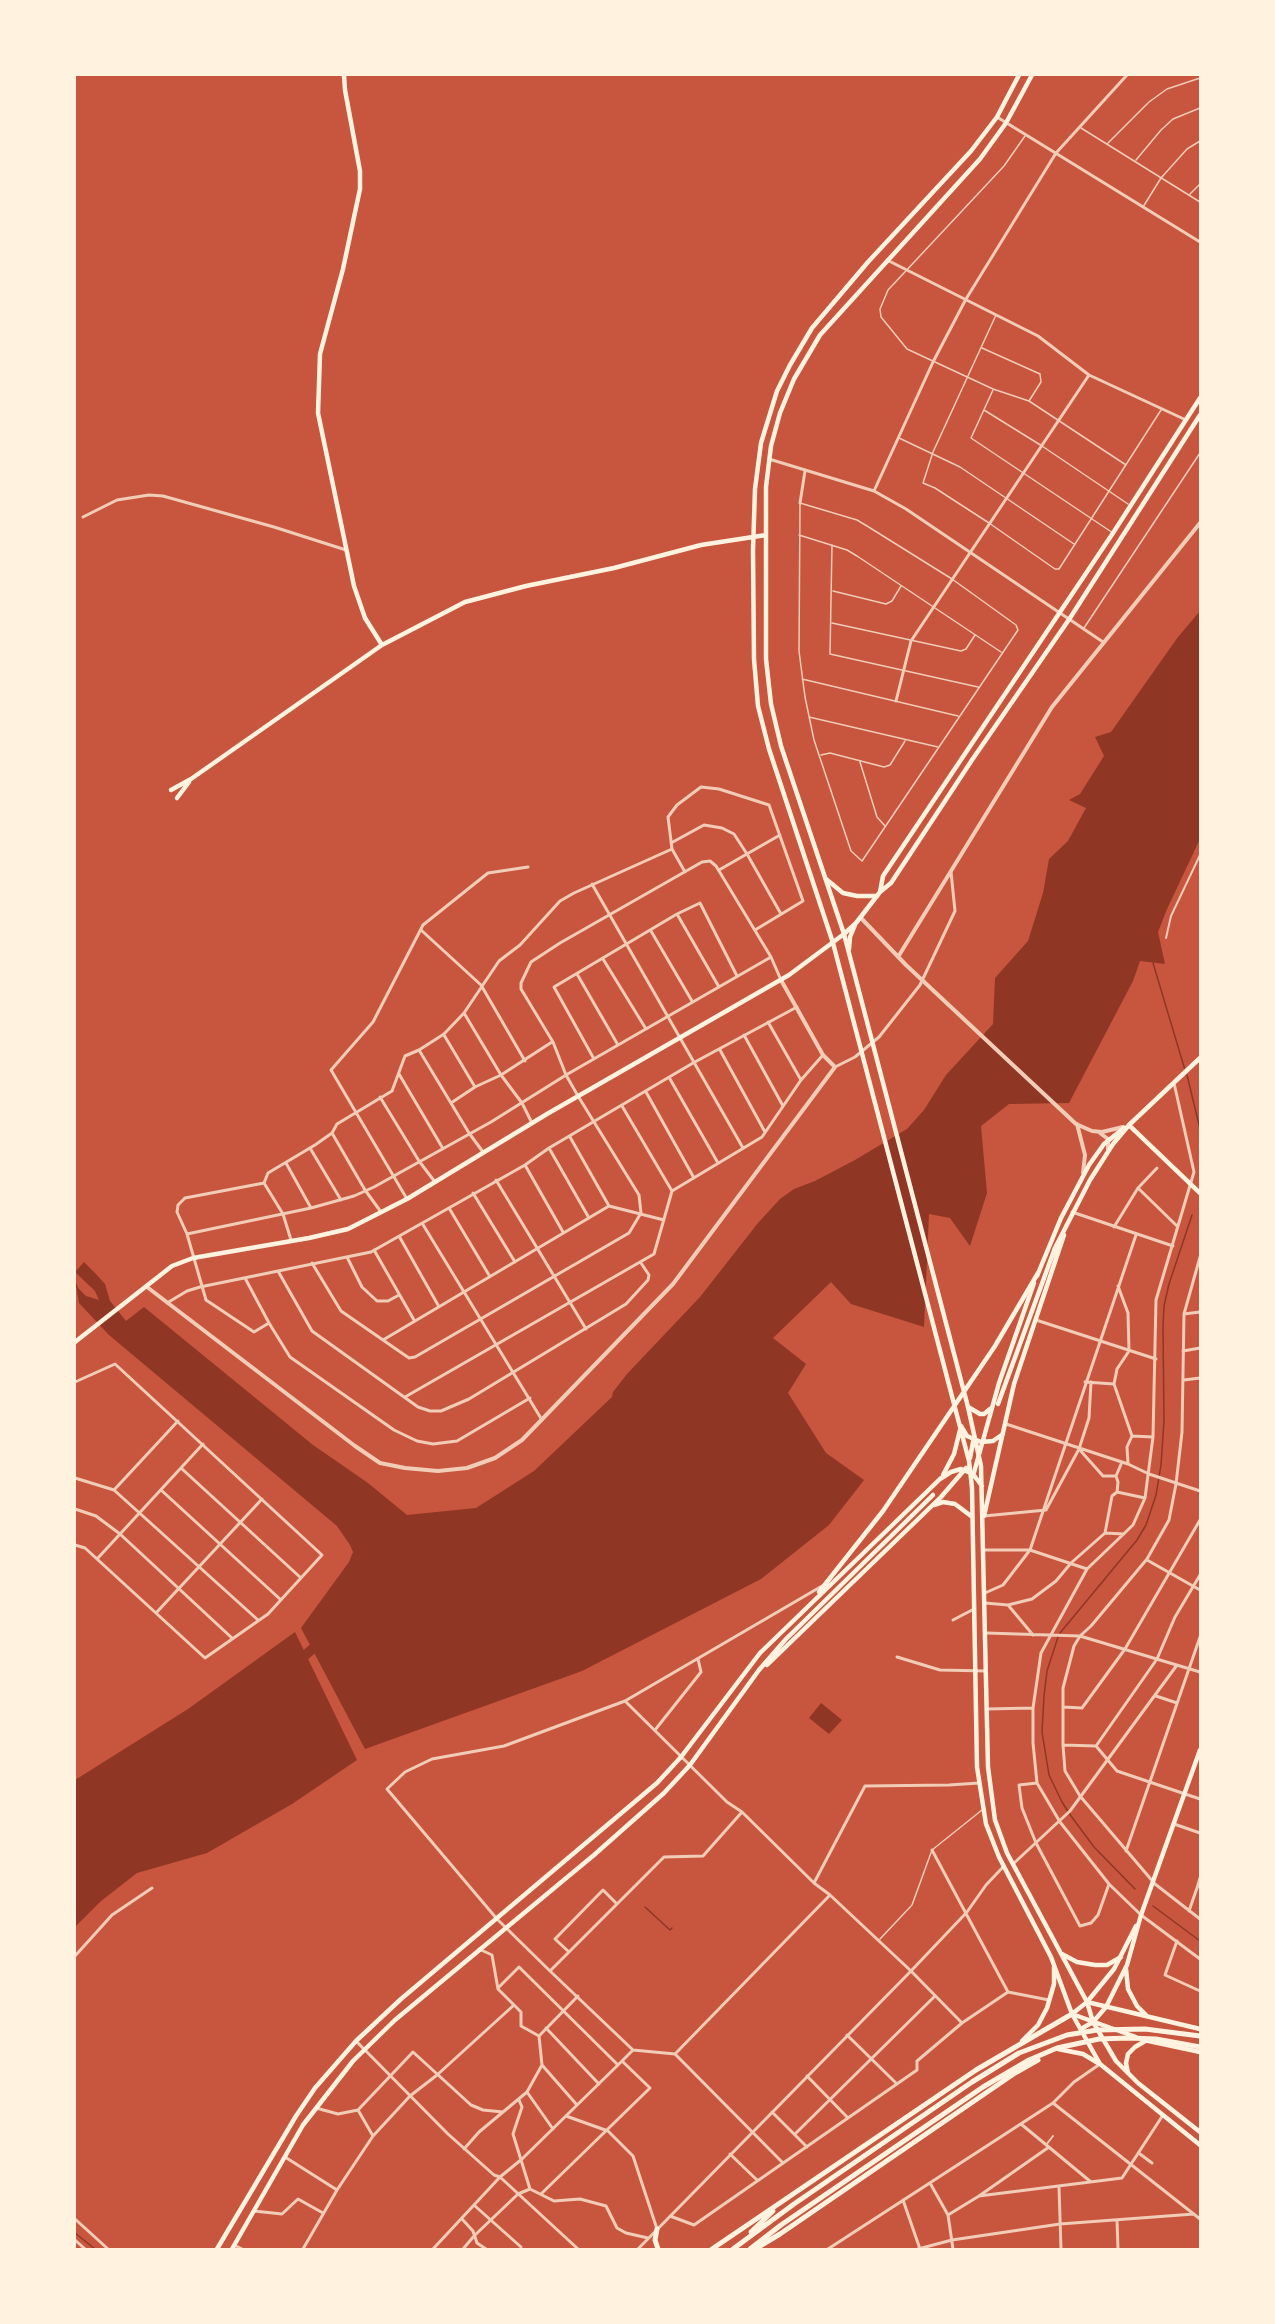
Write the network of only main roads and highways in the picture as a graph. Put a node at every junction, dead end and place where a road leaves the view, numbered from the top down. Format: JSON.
{"nodes":[{"id":1,"x":344,"y":75,"type":"edge"},
{"id":2,"x":1019,"y":75,"type":"edge"},
{"id":3,"x":1032,"y":75,"type":"edge"},
{"id":4,"x":1200,"y":398,"type":"edge"},
{"id":5,"x":1200,"y":415,"type":"edge"},
{"id":6,"x":766,"y":535,"type":"junction"},
{"id":7,"x":753,"y":536,"type":"junction"},
{"id":8,"x":382,"y":645,"type":"junction"},
{"id":9,"x":191,"y":779,"type":"junction"},
{"id":10,"x":171,"y":790,"type":"dead end"},
{"id":11,"x":177,"y":798,"type":"dead end"},
{"id":12,"x":826,"y":879,"type":"junction"},
{"id":13,"x":879,"y":894,"type":"junction"},
{"id":14,"x":856,"y":924,"type":"junction"},
{"id":15,"x":844,"y":934,"type":"junction"},
{"id":16,"x":833,"y":943,"type":"junction"},
{"id":17,"x":848,"y":951,"type":"junction"},
{"id":18,"x":1200,"y":1060,"type":"edge"},
{"id":19,"x":1129,"y":1125,"type":"junction"},
{"id":20,"x":1200,"y":1192,"type":"edge"},
{"id":21,"x":1072,"y":1212,"type":"junction"},
{"id":22,"x":1038,"y":1273,"type":"junction"},
{"id":23,"x":75,"y":1342,"type":"edge"},
{"id":24,"x":998,"y":1404,"type":"dead end"},
{"id":25,"x":968,"y":1407,"type":"junction"},
{"id":26,"x":991,"y":1407,"type":"junction"},
{"id":27,"x":960,"y":1423,"type":"junction"},
{"id":28,"x":1004,"y":1432,"type":"junction"},
{"id":29,"x":977,"y":1441,"type":"junction"},
{"id":30,"x":979,"y":1451,"type":"junction"},
{"id":31,"x":969,"y":1461,"type":"junction"},
{"id":32,"x":965,"y":1470,"type":"junction"},
{"id":33,"x":972,"y":1473,"type":"junction"},
{"id":34,"x":939,"y":1479,"type":"junction"},
{"id":35,"x":983,"y":1490,"type":"junction"},
{"id":36,"x":933,"y":1495,"type":"dead end"},
{"id":37,"x":931,"y":1506,"type":"junction"},
{"id":38,"x":984,"y":1516,"type":"junction"},
{"id":39,"x":972,"y":1519,"type":"junction"},
{"id":40,"x":799,"y":1615,"type":"junction"},
{"id":41,"x":740,"y":1696,"type":"junction"},
{"id":42,"x":1200,"y":1750,"type":"edge"},
{"id":43,"x":1141,"y":1916,"type":"junction"},
{"id":44,"x":1059,"y":1952,"type":"junction"},
{"id":45,"x":1121,"y":1957,"type":"junction"},
{"id":46,"x":1054,"y":1964,"type":"junction"},
{"id":47,"x":1126,"y":1965,"type":"junction"},
{"id":48,"x":1087,"y":2002,"type":"junction"},
{"id":49,"x":1106,"y":2007,"type":"junction"},
{"id":50,"x":1072,"y":2014,"type":"junction"},
{"id":51,"x":1150,"y":2018,"type":"junction"},
{"id":52,"x":1093,"y":2022,"type":"junction"},
{"id":53,"x":1081,"y":2029,"type":"junction"},
{"id":54,"x":1200,"y":2029,"type":"edge"},
{"id":55,"x":1200,"y":2036,"type":"edge"},
{"id":56,"x":1147,"y":2040,"type":"junction"},
{"id":57,"x":1018,"y":2045,"type":"junction"},
{"id":58,"x":1200,"y":2048,"type":"edge"},
{"id":59,"x":1058,"y":2049,"type":"junction"},
{"id":60,"x":1200,"y":2052,"type":"edge"},
{"id":61,"x":1100,"y":2064,"type":"junction"},
{"id":62,"x":1129,"y":2075,"type":"junction"},
{"id":63,"x":1200,"y":2132,"type":"edge"},
{"id":64,"x":1200,"y":2145,"type":"edge"},
{"id":65,"x":798,"y":2191,"type":"junction"},
{"id":66,"x":657,"y":2229,"type":"road end"},
{"id":67,"x":233,"y":2247,"type":"edge"},
{"id":68,"x":217,"y":2249,"type":"edge"},
{"id":69,"x":658,"y":2249,"type":"edge"},
{"id":70,"x":712,"y":2249,"type":"edge"},
{"id":71,"x":733,"y":2249,"type":"edge"},
{"id":72,"x":750,"y":2249,"type":"edge"},
{"id":73,"x":755,"y":2249,"type":"edge"}],
"edges":[{"from":1,"to":8,"type":"main road"},
{"from":2,"to":7,"type":"main road"},
{"from":3,"to":6,"type":"main road"},
{"from":4,"to":13,"type":"main road"},
{"from":5,"to":13,"type":"main road"},
{"from":6,"to":7,"type":"main road"},
{"from":6,"to":12,"type":"main road"},
{"from":7,"to":8,"type":"main road"},
{"from":7,"to":16,"type":"main road"},
{"from":8,"to":9,"type":"main road"},
{"from":9,"to":10,"type":"main road"},
{"from":9,"to":11,"type":"main road"},
{"from":12,"to":13,"type":"main road"},
{"from":12,"to":15,"type":"main road"},
{"from":13,"to":14,"type":"main road"},
{"from":14,"to":15,"type":"main road"},
{"from":14,"to":17,"type":"main road"},
{"from":15,"to":16,"type":"main road"},
{"from":15,"to":17,"type":"main road"},
{"from":16,"to":23,"type":"main road"},
{"from":16,"to":27,"type":"main road"},
{"from":17,"to":25,"type":"main road"},
{"from":18,"to":19,"type":"main road"},
{"from":19,"to":20,"type":"main road"},
{"from":19,"to":21,"type":"main road"},
{"from":19,"to":22,"type":"main road"},
{"from":21,"to":24,"type":"main road"},
{"from":21,"to":28,"type":"main road"},
{"from":22,"to":26,"type":"main road"},
{"from":22,"to":40,"type":"main road"},
{"from":25,"to":26,"type":"main road"},
{"from":25,"to":29,"type":"main road"},
{"from":26,"to":29,"type":"main road"},
{"from":27,"to":29,"type":"main road"},
{"from":27,"to":31,"type":"main road"},
{"from":27,"to":34,"type":"main road"},
{"from":28,"to":29,"type":"main road"},
{"from":28,"to":38,"type":"main road"},
{"from":29,"to":30,"type":"main road"},
{"from":29,"to":31,"type":"main road"},
{"from":30,"to":33,"type":"main road"},
{"from":30,"to":35,"type":"main road"},
{"from":31,"to":32,"type":"main road"},
{"from":31,"to":33,"type":"main road"},
{"from":32,"to":33,"type":"main road"},
{"from":32,"to":34,"type":"main road"},
{"from":32,"to":37,"type":"main road"},
{"from":33,"to":35,"type":"main road"},
{"from":33,"to":39,"type":"main road"},
{"from":34,"to":40,"type":"main road"},
{"from":35,"to":38,"type":"main road"},
{"from":36,"to":41,"type":"main road"},
{"from":37,"to":39,"type":"main road"},
{"from":37,"to":41,"type":"main road"},
{"from":38,"to":44,"type":"main road"},
{"from":39,"to":46,"type":"main road"},
{"from":40,"to":68,"type":"main road"},
{"from":41,"to":67,"type":"main road"},
{"from":42,"to":43,"type":"main road"},
{"from":43,"to":45,"type":"main road"},
{"from":43,"to":47,"type":"main road"},
{"from":44,"to":45,"type":"main road"},
{"from":44,"to":48,"type":"main road"},
{"from":45,"to":48,"type":"main road"},
{"from":46,"to":50,"type":"main road"},
{"from":46,"to":57,"type":"main road"},
{"from":47,"to":49,"type":"main road"},
{"from":47,"to":51,"type":"main road"},
{"from":48,"to":49,"type":"main road"},
{"from":48,"to":50,"type":"main road"},
{"from":48,"to":52,"type":"main road"},
{"from":49,"to":51,"type":"main road"},
{"from":49,"to":52,"type":"main road"},
{"from":50,"to":52,"type":"main road"},
{"from":50,"to":53,"type":"main road"},
{"from":50,"to":57,"type":"highway"},
{"from":51,"to":54,"type":"main road"},
{"from":52,"to":53,"type":"main road"},
{"from":52,"to":56,"type":"main road"},
{"from":52,"to":62,"type":"main road"},
{"from":53,"to":59,"type":"highway"},
{"from":53,"to":61,"type":"main road"},
{"from":55,"to":71,"type":"highway"},
{"from":56,"to":60,"type":"main road"},
{"from":56,"to":62,"type":"main road"},
{"from":57,"to":65,"type":"highway"},
{"from":58,"to":72,"type":"highway"},
{"from":59,"to":61,"type":"main road"},
{"from":59,"to":73,"type":"highway"},
{"from":61,"to":64,"type":"main road"},
{"from":62,"to":63,"type":"main road"},
{"from":65,"to":70,"type":"highway"},
{"from":65,"to":71,"type":"highway"},
{"from":66,"to":69,"type":"highway"}]}
